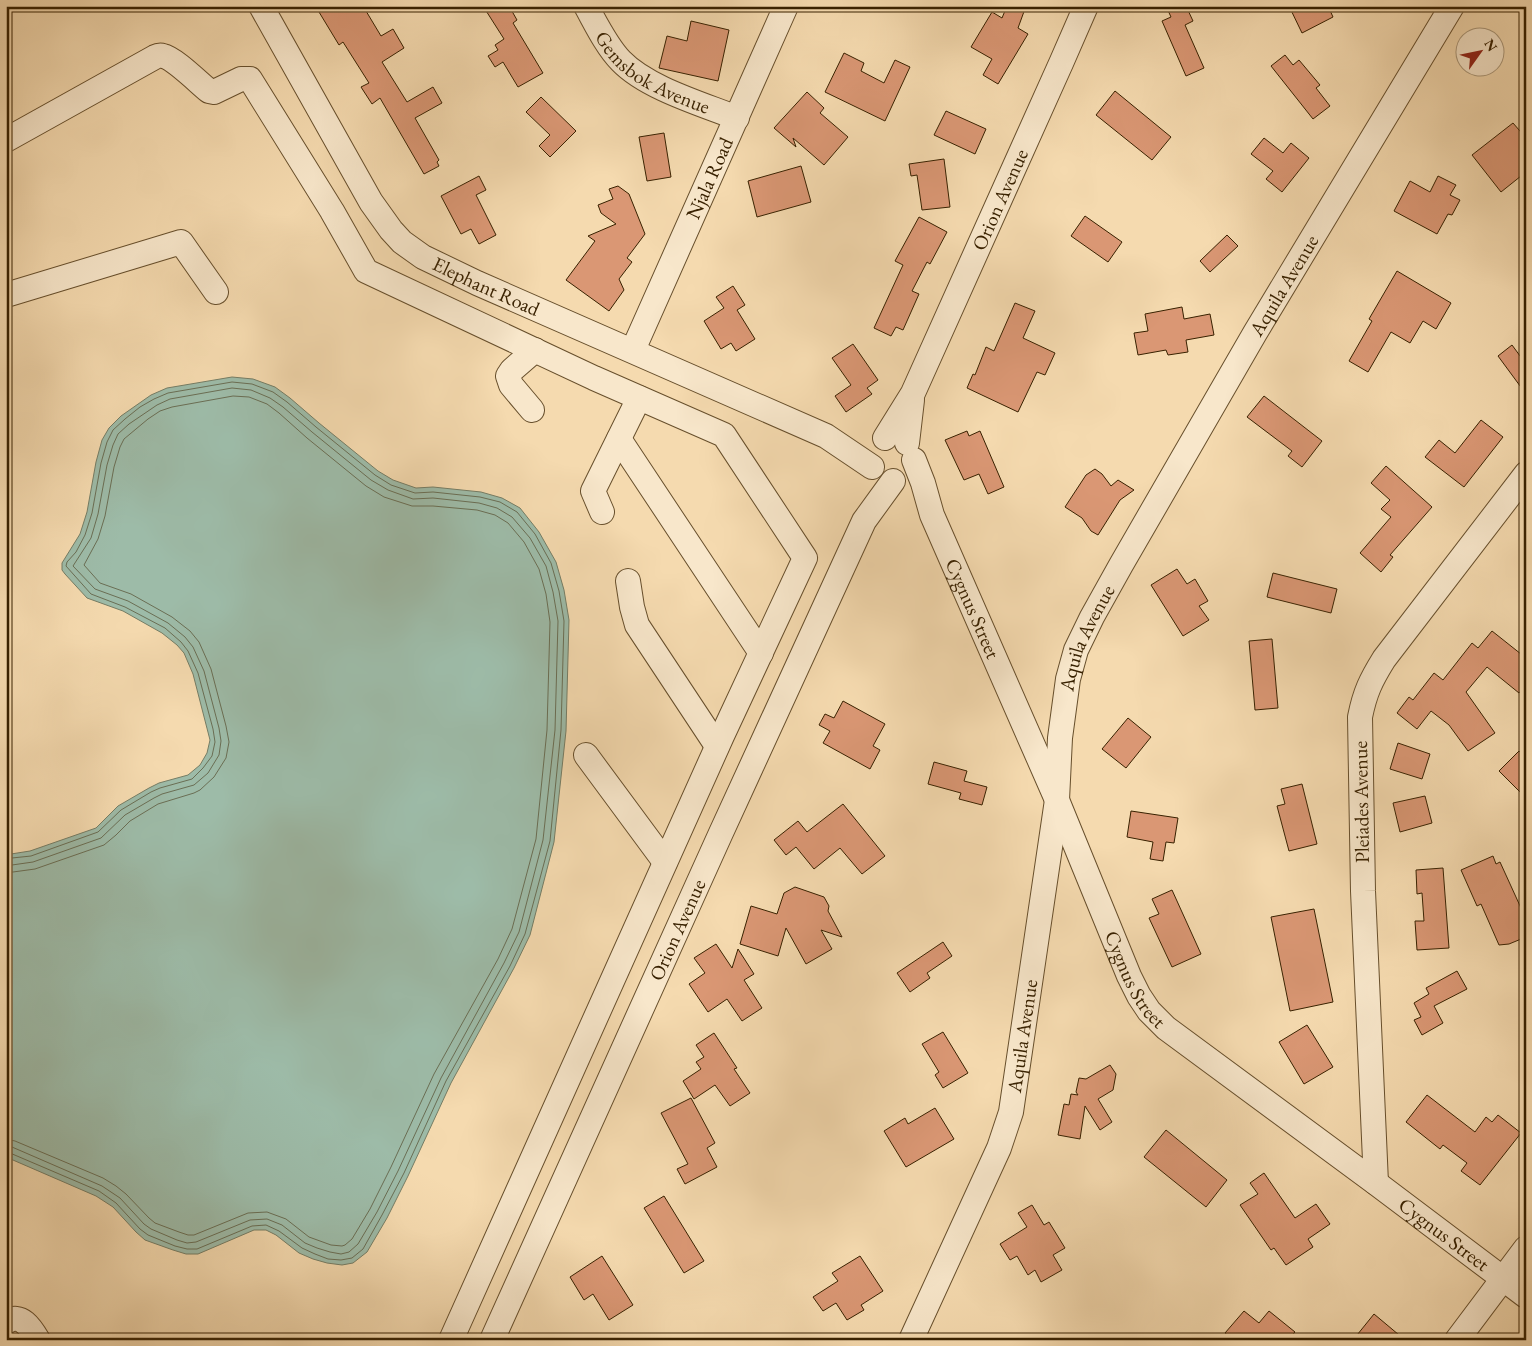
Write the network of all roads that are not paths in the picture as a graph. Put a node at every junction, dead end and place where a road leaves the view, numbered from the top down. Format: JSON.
{"nodes":[{"id":1,"x":261,"y":6,"type":"edge"},
{"id":2,"x":586,"y":6,"type":"edge"},
{"id":3,"x":786,"y":6,"type":"edge"},
{"id":4,"x":1086,"y":6,"type":"edge"},
{"id":5,"x":1452,"y":6,"type":"edge"},
{"id":6,"x":737,"y":118,"type":"junction"},
{"id":7,"x":6,"y":140,"type":"edge"},
{"id":8,"x":216,"y":292,"type":"dead end"},
{"id":9,"x":6,"y":295,"type":"edge"},
{"id":10,"x":535,"y":350,"type":"junction"},
{"id":11,"x":633,"y":350,"type":"junction"},
{"id":12,"x":639,"y":398,"type":"junction"},
{"id":13,"x":532,"y":410,"type":"dead end"},
{"id":14,"x":826,"y":436,"type":"junction"},
{"id":15,"x":619,"y":439,"type":"junction"},
{"id":16,"x":896,"y":446,"type":"junction"},
{"id":17,"x":885,"y":474,"type":"junction"},
{"id":18,"x":1526,"y":474,"type":"edge"},
{"id":19,"x":602,"y":512,"type":"dead end"},
{"id":20,"x":932,"y":515,"type":"junction"},
{"id":21,"x":628,"y":580,"type":"dead end"},
{"id":22,"x":760,"y":653,"type":"junction"},
{"id":23,"x":718,"y":746,"type":"junction"},
{"id":24,"x":586,"y":755,"type":"dead end"},
{"id":25,"x":1057,"y":800,"type":"junction"},
{"id":26,"x":665,"y":862,"type":"junction"},
{"id":27,"x":1376,"y":1183,"type":"junction"},
{"id":28,"x":1526,"y":1248,"type":"edge"},
{"id":29,"x":1502,"y":1280,"type":"junction"},
{"id":30,"x":1526,"y":1296,"type":"edge"},
{"id":31,"x":6,"y":1322,"type":"edge"},
{"id":32,"x":38,"y":1340,"type":"edge"},
{"id":33,"x":451,"y":1340,"type":"edge"},
{"id":34,"x":492,"y":1340,"type":"edge"},
{"id":35,"x":911,"y":1340,"type":"edge"},
{"id":36,"x":1457,"y":1340,"type":"edge"}],
"edges":[{"from":1,"to":11,"type":"street","name":"Elephant Road"},
{"from":2,"to":6,"type":"street","name":"Gemsbok Avenue"},
{"from":3,"to":6,"type":"street","name":"Njala Road"},
{"from":4,"to":16,"type":"street","name":"Orion Avenue"},
{"from":5,"to":25,"type":"street","name":"Aquila Avenue"},
{"from":6,"to":11,"type":"street","name":"Njala Road"},
{"from":7,"to":10,"type":"street"},
{"from":8,"to":9,"type":"street"},
{"from":10,"to":12,"type":"street"},
{"from":10,"to":13,"type":"street"},
{"from":11,"to":14,"type":"street","name":"Elephant Road"},
{"from":12,"to":15,"type":"street"},
{"from":12,"to":22,"type":"street"},
{"from":14,"to":16,"type":"street","name":"Elephant Road"},
{"from":14,"to":17,"type":"street","name":"Elephant Road"},
{"from":15,"to":19,"type":"street"},
{"from":15,"to":22,"type":"street"},
{"from":16,"to":17,"type":"street"},
{"from":16,"to":17,"type":"street","name":"Orion Avenue"},
{"from":16,"to":20,"type":"street","name":"Cygnus Street"},
{"from":17,"to":20,"type":"street","name":"Cygnus Street"},
{"from":17,"to":34,"type":"street","name":"Orion Avenue"},
{"from":18,"to":27,"type":"street","name":"Pleiades Avenue"},
{"from":20,"to":25,"type":"street","name":"Cygnus Street"},
{"from":21,"to":23,"type":"street"},
{"from":22,"to":23,"type":"street"},
{"from":23,"to":26,"type":"street"},
{"from":24,"to":26,"type":"street"},
{"from":25,"to":27,"type":"street","name":"Cygnus Street"},
{"from":25,"to":35,"type":"street","name":"Aquila Avenue"},
{"from":26,"to":33,"type":"street"},
{"from":27,"to":29,"type":"street","name":"Cygnus Street"},
{"from":28,"to":29,"type":"street"},
{"from":29,"to":30,"type":"street","name":"Cygnus Street"},
{"from":29,"to":36,"type":"street"},
{"from":31,"to":32,"type":"street"}]}
